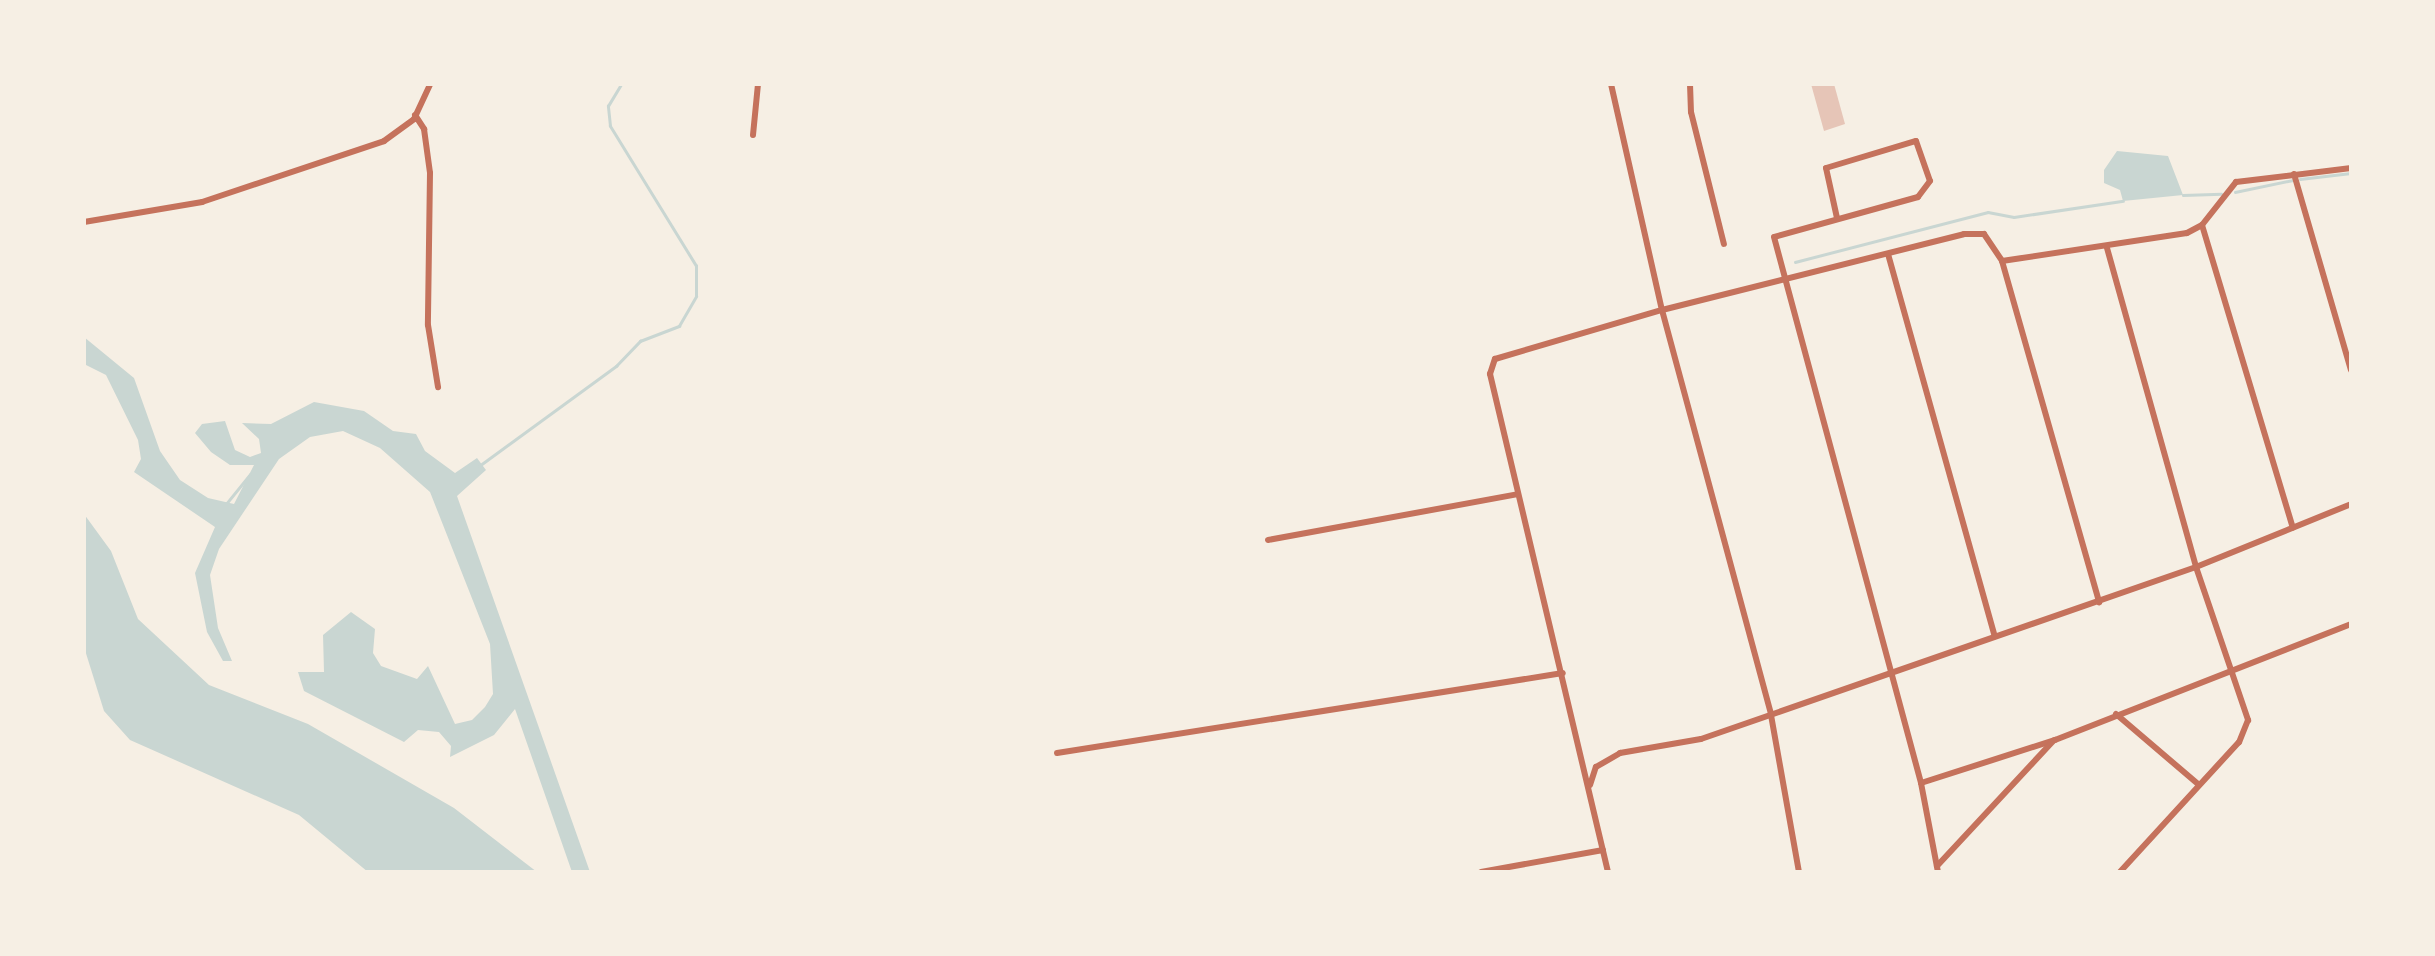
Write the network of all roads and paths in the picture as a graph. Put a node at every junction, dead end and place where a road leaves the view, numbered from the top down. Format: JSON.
{"nodes":[{"id":1,"x":430,"y":84,"type":"edge"},
{"id":2,"x":758,"y":84,"type":"edge"},
{"id":3,"x":1611,"y":84,"type":"edge"},
{"id":4,"x":1690,"y":84,"type":"edge"},
{"id":5,"x":415,"y":115,"type":"junction"},
{"id":6,"x":753,"y":135,"type":"dead end"},
{"id":7,"x":2351,"y":168,"type":"edge"},
{"id":8,"x":2294,"y":174,"type":"junction"},
{"id":9,"x":1837,"y":218,"type":"junction"},
{"id":10,"x":84,"y":222,"type":"edge"},
{"id":11,"x":2202,"y":225,"type":"junction"},
{"id":12,"x":1724,"y":244,"type":"dead end"},
{"id":13,"x":2108,"y":248,"type":"junction"},
{"id":14,"x":1888,"y":254,"type":"junction"},
{"id":15,"x":2002,"y":261,"type":"junction"},
{"id":16,"x":1782,"y":280,"type":"junction"},
{"id":17,"x":1662,"y":310,"type":"junction"},
{"id":18,"x":2351,"y":370,"type":"edge"},
{"id":19,"x":438,"y":387,"type":"dead end"},
{"id":20,"x":1518,"y":494,"type":"junction"},
{"id":21,"x":2351,"y":504,"type":"edge"},
{"id":22,"x":2293,"y":528,"type":"junction"},
{"id":23,"x":1268,"y":540,"type":"dead end"},
{"id":24,"x":2196,"y":567,"type":"junction"},
{"id":25,"x":2099,"y":602,"type":"junction"},
{"id":26,"x":2351,"y":624,"type":"edge"},
{"id":27,"x":1996,"y":636,"type":"junction"},
{"id":28,"x":1891,"y":672,"type":"junction"},
{"id":29,"x":2229,"y":672,"type":"junction"},
{"id":30,"x":1563,"y":673,"type":"junction"},
{"id":31,"x":2116,"y":714,"type":"junction"},
{"id":32,"x":1771,"y":715,"type":"junction"},
{"id":33,"x":2054,"y":740,"type":"junction"},
{"id":34,"x":1057,"y":753,"type":"dead end"},
{"id":35,"x":1921,"y":783,"type":"junction"},
{"id":36,"x":1590,"y":785,"type":"junction"},
{"id":37,"x":2200,"y":785,"type":"junction"},
{"id":38,"x":1603,"y":850,"type":"junction"},
{"id":39,"x":1937,"y":869,"type":"edge"},
{"id":40,"x":1481,"y":872,"type":"edge"},
{"id":41,"x":1608,"y":872,"type":"edge"},
{"id":42,"x":1799,"y":872,"type":"edge"},
{"id":43,"x":2120,"y":872,"type":"edge"}],
"edges":[{"from":1,"to":5,"type":"street"},
{"from":2,"to":6,"type":"street"},
{"from":3,"to":17,"type":"street"},
{"from":4,"to":12,"type":"street"},
{"from":5,"to":10,"type":"street"},
{"from":5,"to":19,"type":"street"},
{"from":7,"to":8,"type":"street"},
{"from":8,"to":11,"type":"street"},
{"from":8,"to":18,"type":"street"},
{"from":9,"to":9,"type":"street"},
{"from":9,"to":16,"type":"street"},
{"from":11,"to":13,"type":"street"},
{"from":11,"to":22,"type":"street"},
{"from":13,"to":15,"type":"street"},
{"from":13,"to":24,"type":"street"},
{"from":14,"to":15,"type":"street"},
{"from":14,"to":16,"type":"street"},
{"from":14,"to":27,"type":"street"},
{"from":15,"to":25,"type":"street"},
{"from":16,"to":17,"type":"street"},
{"from":16,"to":28,"type":"street"},
{"from":17,"to":20,"type":"street"},
{"from":17,"to":32,"type":"street"},
{"from":20,"to":23,"type":"street"},
{"from":20,"to":30,"type":"street"},
{"from":21,"to":22,"type":"street"},
{"from":22,"to":24,"type":"street"},
{"from":24,"to":25,"type":"street"},
{"from":24,"to":29,"type":"street"},
{"from":25,"to":27,"type":"street"},
{"from":26,"to":29,"type":"street"},
{"from":27,"to":28,"type":"street"},
{"from":28,"to":32,"type":"street"},
{"from":28,"to":35,"type":"street"},
{"from":29,"to":31,"type":"street"},
{"from":29,"to":37,"type":"street"},
{"from":30,"to":34,"type":"street"},
{"from":30,"to":36,"type":"street"},
{"from":31,"to":33,"type":"street"},
{"from":31,"to":37,"type":"street"},
{"from":32,"to":36,"type":"street"},
{"from":32,"to":42,"type":"street"},
{"from":33,"to":35,"type":"street"},
{"from":33,"to":39,"type":"street"},
{"from":35,"to":39,"type":"street"},
{"from":36,"to":38,"type":"street"},
{"from":37,"to":43,"type":"street"},
{"from":38,"to":40,"type":"street"},
{"from":38,"to":41,"type":"street"}]}
